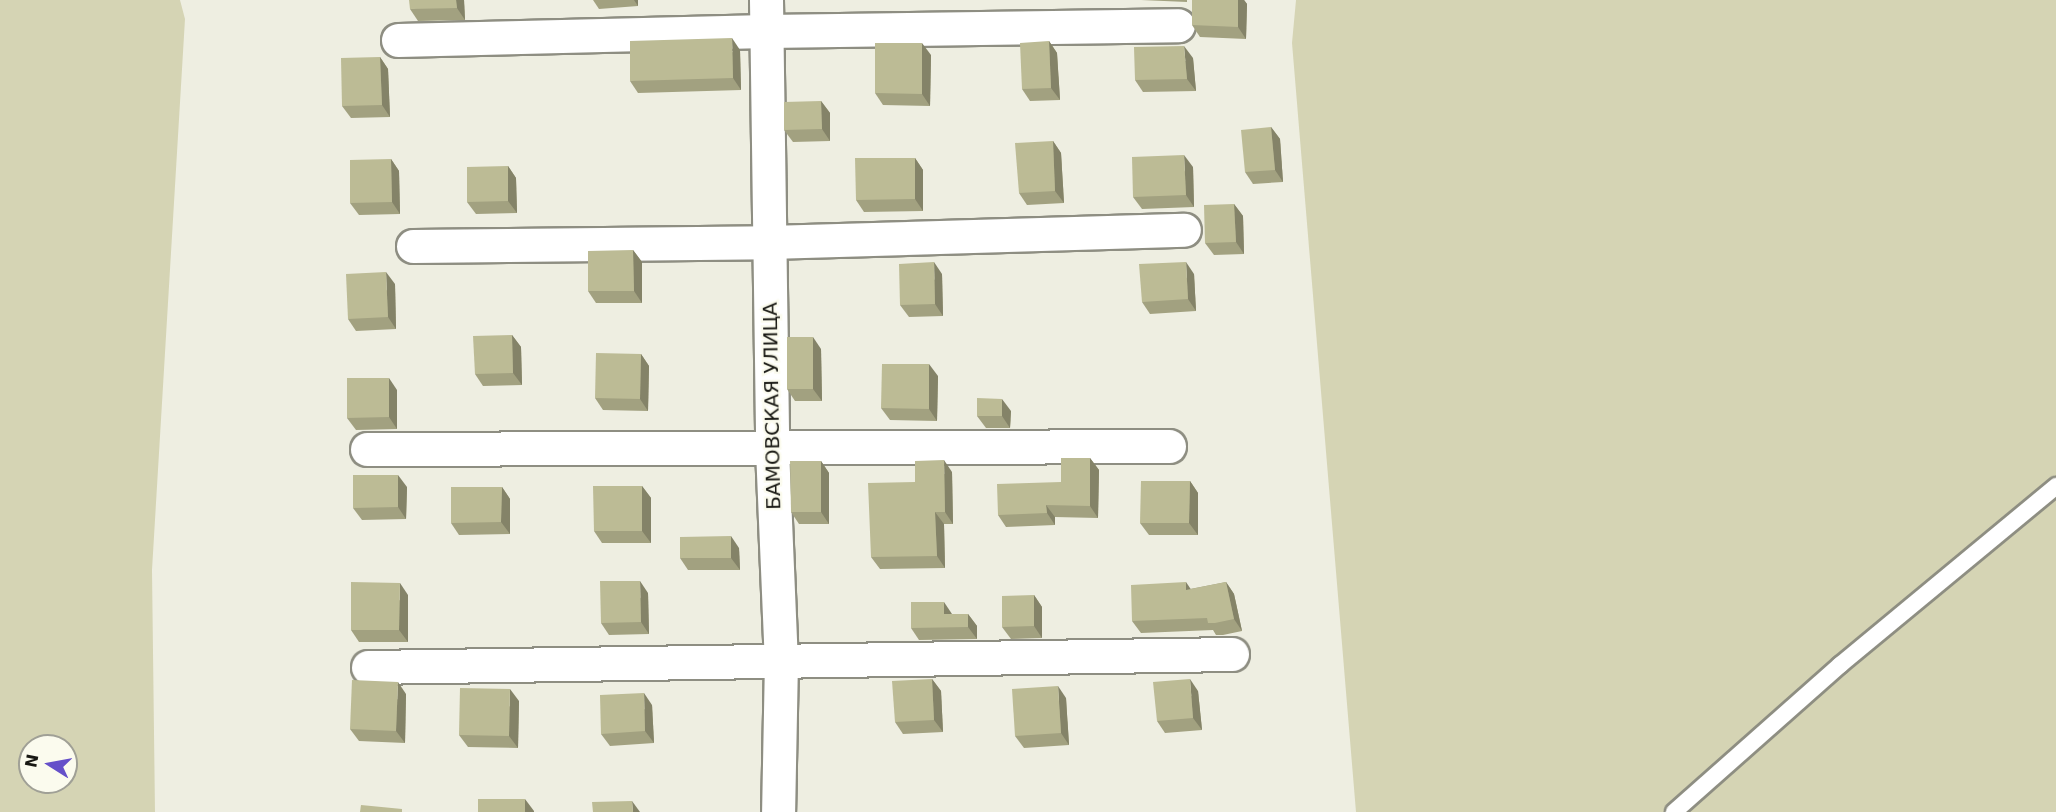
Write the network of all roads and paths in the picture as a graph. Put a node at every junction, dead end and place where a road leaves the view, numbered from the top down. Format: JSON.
{"nodes":[{"id":1,"x":766,"y":15,"type":"edge"},
{"id":2,"x":1178,"y":25,"type":"dead end"},
{"id":3,"x":398,"y":40,"type":"dead end"},
{"id":4,"x":1184,"y":230,"type":"dead end"},
{"id":5,"x":769,"y":242,"type":"junction"},
{"id":6,"x":413,"y":246,"type":"dead end"},
{"id":7,"x":1169,"y":446,"type":"dead end"},
{"id":8,"x":367,"y":449,"type":"dead end"},
{"id":9,"x":772,"y":449,"type":"junction"},
{"id":10,"x":2056,"y":486,"type":"edge"},
{"id":11,"x":1232,"y":654,"type":"dead end"},
{"id":12,"x":781,"y":660,"type":"junction"},
{"id":13,"x":368,"y":667,"type":"dead end"},
{"id":14,"x":778,"y":812,"type":"edge"},
{"id":15,"x":1674,"y":812,"type":"edge"}],
"edges":[{"from":1,"to":2,"type":"street"},
{"from":1,"to":3,"type":"street"},
{"from":1,"to":5,"type":"street","name":"БАМОВСКАЯ УЛИЦА"},
{"from":4,"to":5,"type":"street"},
{"from":5,"to":6,"type":"street"},
{"from":5,"to":9,"type":"street","name":"БАМОВСКАЯ УЛИЦА"},
{"from":7,"to":9,"type":"street"},
{"from":8,"to":9,"type":"street"},
{"from":9,"to":12,"type":"street","name":"БАМОВСКАЯ УЛИЦА"},
{"from":10,"to":15,"type":"lane"},
{"from":11,"to":12,"type":"street"},
{"from":12,"to":13,"type":"street"},
{"from":12,"to":14,"type":"street","name":"БАМОВСКАЯ УЛИЦА"}]}
